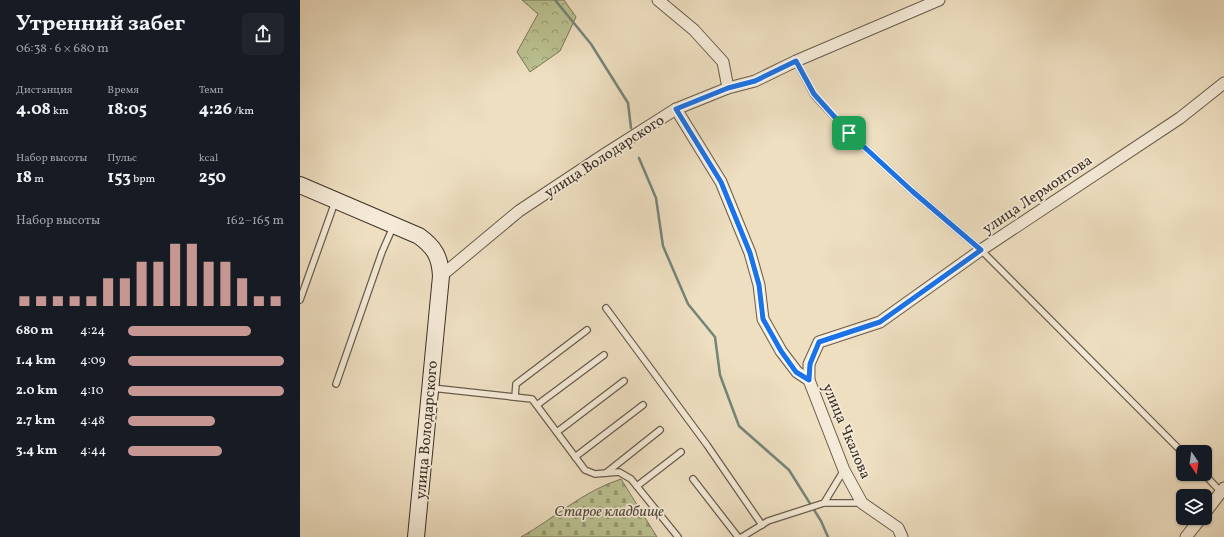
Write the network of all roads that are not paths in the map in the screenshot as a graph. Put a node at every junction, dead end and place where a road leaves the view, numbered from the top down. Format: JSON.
{"nodes":[{"id":1,"x":658,"y":0,"type":"edge"},
{"id":2,"x":939,"y":0,"type":"edge"},
{"id":3,"x":796,"y":61,"type":"junction"},
{"id":4,"x":1224,"y":83,"type":"edge"},
{"id":5,"x":728,"y":88,"type":"junction"},
{"id":6,"x":676,"y":109,"type":"junction"},
{"id":7,"x":300,"y":185,"type":"edge"},
{"id":8,"x":336,"y":200,"type":"junction"},
{"id":9,"x":394,"y":225,"type":"junction"},
{"id":10,"x":981,"y":250,"type":"junction"},
{"id":11,"x":441,"y":276,"type":"junction"},
{"id":12,"x":300,"y":300,"type":"edge"},
{"id":13,"x":606,"y":308,"type":"dead end"},
{"id":14,"x":587,"y":330,"type":"dead end"},
{"id":15,"x":604,"y":355,"type":"dead end"},
{"id":16,"x":810,"y":364,"type":"joint"},
{"id":17,"x":809,"y":380,"type":"junction"},
{"id":18,"x":624,"y":381,"type":"dead end"},
{"id":19,"x":336,"y":384,"type":"dead end"},
{"id":20,"x":430,"y":388,"type":"junction"},
{"id":21,"x":515,"y":397,"type":"junction"},
{"id":22,"x":537,"y":405,"type":"junction"},
{"id":23,"x":643,"y":405,"type":"dead end"},
{"id":24,"x":660,"y":430,"type":"dead end"},
{"id":25,"x":557,"y":432,"type":"junction"},
{"id":26,"x":1176,"y":446,"type":"edge"},
{"id":27,"x":681,"y":452,"type":"dead end"},
{"id":28,"x":575,"y":457,"type":"junction"},
{"id":29,"x":844,"y":470,"type":"junction"},
{"id":30,"x":606,"y":473,"type":"junction"},
{"id":31,"x":693,"y":479,"type":"dead end"},
{"id":32,"x":1212,"y":481,"type":"edge"},
{"id":33,"x":637,"y":486,"type":"junction"},
{"id":34,"x":1223,"y":490,"type":"edge"},
{"id":35,"x":824,"y":503,"type":"junction"},
{"id":36,"x":862,"y":503,"type":"junction"},
{"id":37,"x":1212,"y":504,"type":"edge"},
{"id":38,"x":762,"y":525,"type":"junction"},
{"id":39,"x":1195,"y":525,"type":"edge"},
{"id":40,"x":416,"y":537,"type":"edge"},
{"id":41,"x":678,"y":537,"type":"edge"},
{"id":42,"x":738,"y":537,"type":"edge"},
{"id":43,"x":742,"y":537,"type":"edge"},
{"id":44,"x":902,"y":537,"type":"edge"},
{"id":45,"x":1186,"y":537,"type":"edge"}],
"edges":[{"from":1,"to":5,"type":"street"},
{"from":2,"to":3,"type":"street","name":"улица Володарского"},
{"from":3,"to":5,"type":"street","name":"улица Володарского"},
{"from":3,"to":10,"type":"lane"},
{"from":4,"to":10,"type":"street","name":"улица Лермонтова"},
{"from":5,"to":6,"type":"street","name":"улица Володарского"},
{"from":6,"to":11,"type":"street","name":"улица Володарского"},
{"from":6,"to":17,"type":"street"},
{"from":7,"to":8,"type":"street","name":"улица Володарского"},
{"from":8,"to":9,"type":"street","name":"улица Володарского"},
{"from":8,"to":12,"type":"lane"},
{"from":9,"to":11,"type":"street","name":"улица Володарского"},
{"from":9,"to":19,"type":"lane"},
{"from":10,"to":16,"type":"street","name":"улица Лермонтова"},
{"from":10,"to":26,"type":"lane"},
{"from":11,"to":20,"type":"street","name":"улица Володарского"},
{"from":13,"to":38,"type":"lane"},
{"from":14,"to":21,"type":"lane"},
{"from":15,"to":22,"type":"lane"},
{"from":16,"to":17,"type":"street","name":"улица Чкалова"},
{"from":17,"to":29,"type":"street","name":"улица Чкалова"},
{"from":18,"to":25,"type":"lane"},
{"from":20,"to":21,"type":"lane"},
{"from":20,"to":40,"type":"street","name":"улица Володарского"},
{"from":21,"to":22,"type":"lane"},
{"from":22,"to":25,"type":"lane"},
{"from":23,"to":28,"type":"lane"},
{"from":24,"to":30,"type":"lane"},
{"from":25,"to":28,"type":"lane"},
{"from":27,"to":33,"type":"lane"},
{"from":28,"to":30,"type":"lane"},
{"from":29,"to":35,"type":"lane"},
{"from":29,"to":36,"type":"street","name":"улица Чкалова"},
{"from":30,"to":33,"type":"lane"},
{"from":31,"to":42,"type":"lane"},
{"from":32,"to":34,"type":"lane"},
{"from":33,"to":41,"type":"lane"},
{"from":34,"to":37,"type":"street"},
{"from":35,"to":36,"type":"lane"},
{"from":35,"to":38,"type":"lane"},
{"from":36,"to":44,"type":"street","name":"улица Чкалова"},
{"from":38,"to":43,"type":"lane"},
{"from":39,"to":45,"type":"street"}]}
